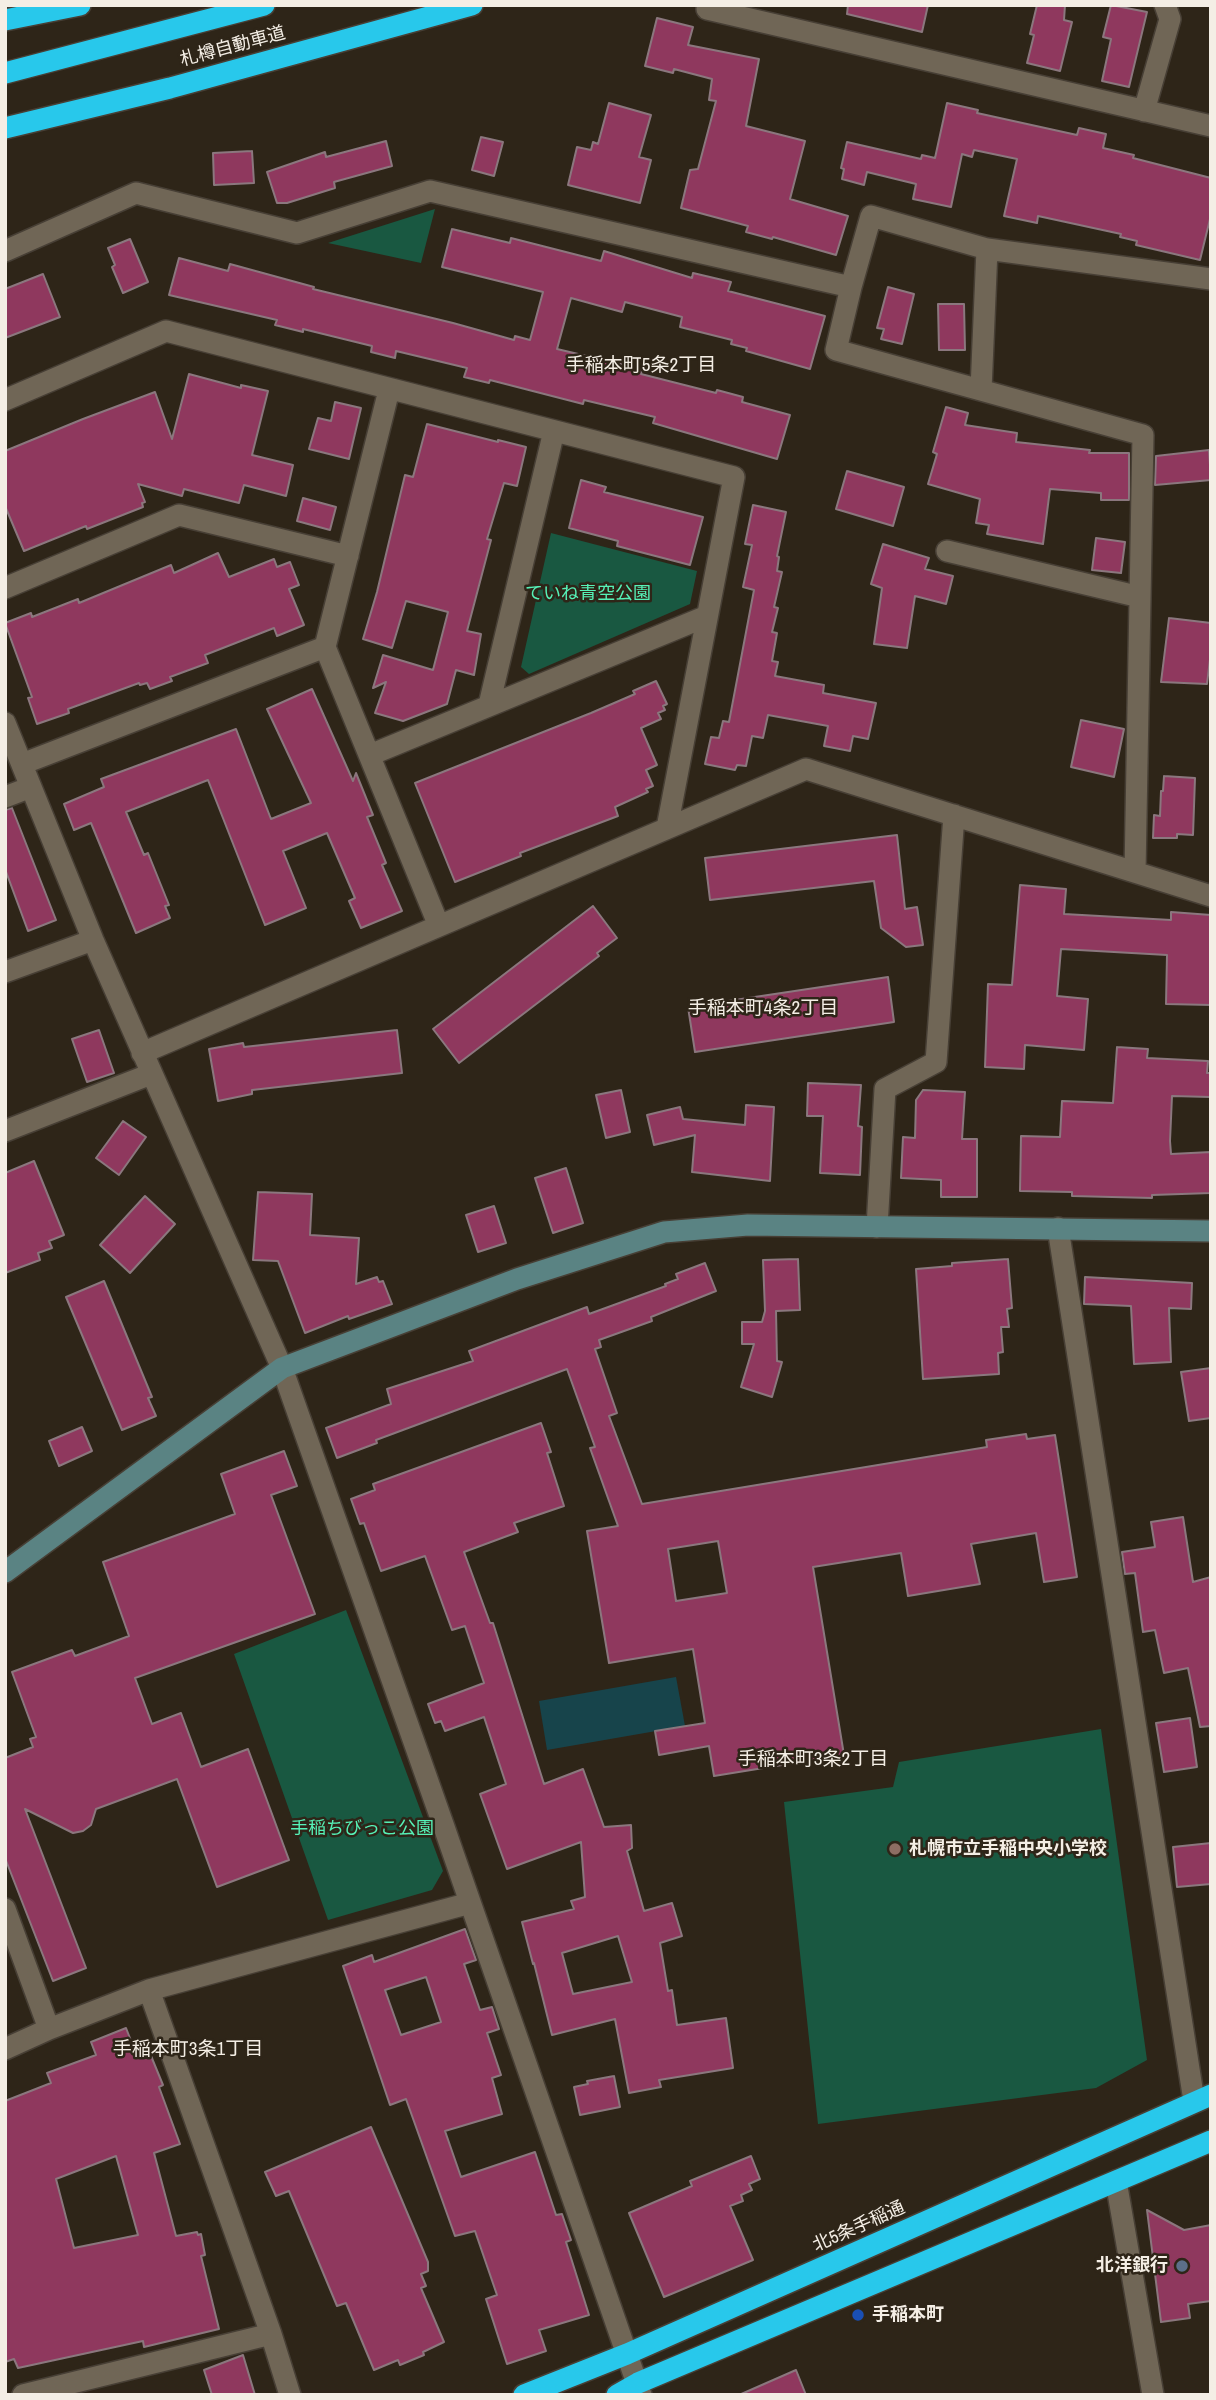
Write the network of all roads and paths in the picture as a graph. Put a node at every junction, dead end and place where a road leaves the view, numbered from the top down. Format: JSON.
{"nodes":[{"id":1,"x":80,"y":5,"type":"edge"},
{"id":2,"x":264,"y":5,"type":"edge"},
{"id":3,"x":472,"y":5,"type":"edge"},
{"id":4,"x":1166,"y":5,"type":"edge"},
{"id":5,"x":707,"y":9,"type":"dead end"},
{"id":6,"x":5,"y":20,"type":"edge"},
{"id":7,"x":5,"y":74,"type":"edge"},
{"id":8,"x":1144,"y":111,"type":"junction"},
{"id":9,"x":1211,"y":126,"type":"edge"},
{"id":10,"x":5,"y":128,"type":"edge"},
{"id":11,"x":987,"y":249,"type":"junction"},
{"id":12,"x":5,"y":251,"type":"edge"},
{"id":13,"x":1211,"y":279,"type":"edge"},
{"id":14,"x":851,"y":287,"type":"junction"},
{"id":15,"x":389,"y":390,"type":"junction"},
{"id":16,"x":981,"y":390,"type":"junction"},
{"id":17,"x":5,"y":400,"type":"edge"},
{"id":18,"x":554,"y":431,"type":"junction"},
{"id":19,"x":947,"y":551,"type":"dead end"},
{"id":20,"x":348,"y":556,"type":"junction"},
{"id":21,"x":5,"y":588,"type":"edge"},
{"id":22,"x":1140,"y":597,"type":"junction"},
{"id":23,"x":707,"y":616,"type":"junction"},
{"id":24,"x":326,"y":647,"type":"junction"},
{"id":25,"x":489,"y":705,"type":"junction"},
{"id":26,"x":5,"y":723,"type":"edge"},
{"id":27,"x":370,"y":755,"type":"junction"},
{"id":28,"x":22,"y":764,"type":"junction"},
{"id":29,"x":31,"y":787,"type":"junction"},
{"id":30,"x":5,"y":797,"type":"edge"},
{"id":31,"x":954,"y":815,"type":"junction"},
{"id":32,"x":667,"y":828,"type":"junction"},
{"id":33,"x":1135,"y":872,"type":"junction"},
{"id":34,"x":1211,"y":896,"type":"edge"},
{"id":35,"x":439,"y":926,"type":"junction"},
{"id":36,"x":93,"y":940,"type":"junction"},
{"id":37,"x":5,"y":972,"type":"edge"},
{"id":38,"x":142,"y":1053,"type":"junction"},
{"id":39,"x":151,"y":1074,"type":"junction"},
{"id":40,"x":5,"y":1131,"type":"edge"},
{"id":41,"x":877,"y":1227,"type":"junction"},
{"id":42,"x":1058,"y":1228,"type":"junction"},
{"id":43,"x":1211,"y":1231,"type":"edge"},
{"id":44,"x":282,"y":1368,"type":"junction"},
{"id":45,"x":5,"y":1572,"type":"edge"},
{"id":46,"x":470,"y":1903,"type":"junction"},
{"id":47,"x":5,"y":1909,"type":"edge"},
{"id":48,"x":149,"y":1990,"type":"junction"},
{"id":49,"x":49,"y":2029,"type":"junction"},
{"id":50,"x":5,"y":2049,"type":"edge"},
{"id":51,"x":1202,"y":2098,"type":"edge"},
{"id":52,"x":1211,"y":2141,"type":"edge"},
{"id":53,"x":1116,"y":2181,"type":"junction"},
{"id":54,"x":271,"y":2334,"type":"junction"},
{"id":55,"x":627,"y":2354,"type":"junction"},
{"id":56,"x":640,"y":2389,"type":"edge"},
{"id":57,"x":23,"y":2395,"type":"edge"},
{"id":58,"x":290,"y":2395,"type":"edge"},
{"id":59,"x":524,"y":2395,"type":"edge"},
{"id":60,"x":617,"y":2395,"type":"edge"},
{"id":61,"x":1153,"y":2395,"type":"edge"}],
"edges":[{"from":1,"to":6,"type":"highway"},
{"from":2,"to":7,"type":"highway","name":"札樽自動車道"},
{"from":3,"to":10,"type":"highway","name":"札樽自動車道"},
{"from":4,"to":8,"type":"street"},
{"from":5,"to":8,"type":"street"},
{"from":8,"to":9,"type":"street"},
{"from":11,"to":13,"type":"street"},
{"from":11,"to":14,"type":"street"},
{"from":11,"to":16,"type":"street"},
{"from":12,"to":14,"type":"street"},
{"from":14,"to":16,"type":"street"},
{"from":15,"to":17,"type":"street"},
{"from":15,"to":18,"type":"street"},
{"from":15,"to":20,"type":"street"},
{"from":16,"to":22,"type":"street"},
{"from":18,"to":23,"type":"street"},
{"from":18,"to":25,"type":"street"},
{"from":19,"to":22,"type":"street"},
{"from":20,"to":21,"type":"street"},
{"from":20,"to":24,"type":"street"},
{"from":22,"to":33,"type":"street"},
{"from":23,"to":25,"type":"street"},
{"from":23,"to":32,"type":"street"},
{"from":24,"to":27,"type":"street"},
{"from":24,"to":28,"type":"street"},
{"from":25,"to":27,"type":"street"},
{"from":26,"to":28,"type":"street"},
{"from":27,"to":35,"type":"street"},
{"from":28,"to":29,"type":"street"},
{"from":29,"to":30,"type":"street"},
{"from":29,"to":36,"type":"street"},
{"from":31,"to":32,"type":"street"},
{"from":31,"to":33,"type":"street"},
{"from":31,"to":41,"type":"street"},
{"from":32,"to":35,"type":"street"},
{"from":33,"to":34,"type":"street"},
{"from":35,"to":38,"type":"street"},
{"from":36,"to":37,"type":"street"},
{"from":36,"to":38,"type":"street"},
{"from":38,"to":39,"type":"street"},
{"from":39,"to":40,"type":"street"},
{"from":39,"to":44,"type":"street"},
{"from":41,"to":42,"type":"street"},
{"from":41,"to":44,"type":"street"},
{"from":42,"to":43,"type":"street"},
{"from":42,"to":51,"type":"street"},
{"from":44,"to":45,"type":"street"},
{"from":44,"to":46,"type":"street"},
{"from":46,"to":48,"type":"street"},
{"from":46,"to":55,"type":"street"},
{"from":47,"to":49,"type":"street"},
{"from":48,"to":49,"type":"street"},
{"from":48,"to":54,"type":"street"},
{"from":49,"to":50,"type":"street"},
{"from":51,"to":55,"type":"highway","name":"北5条手稲通"},
{"from":52,"to":53,"type":"highway"},
{"from":53,"to":56,"type":"highway"},
{"from":53,"to":61,"type":"street"},
{"from":54,"to":57,"type":"street"},
{"from":54,"to":58,"type":"street"},
{"from":55,"to":56,"type":"street"},
{"from":55,"to":59,"type":"highway","name":"北5条手稲通"},
{"from":56,"to":60,"type":"highway"}]}
